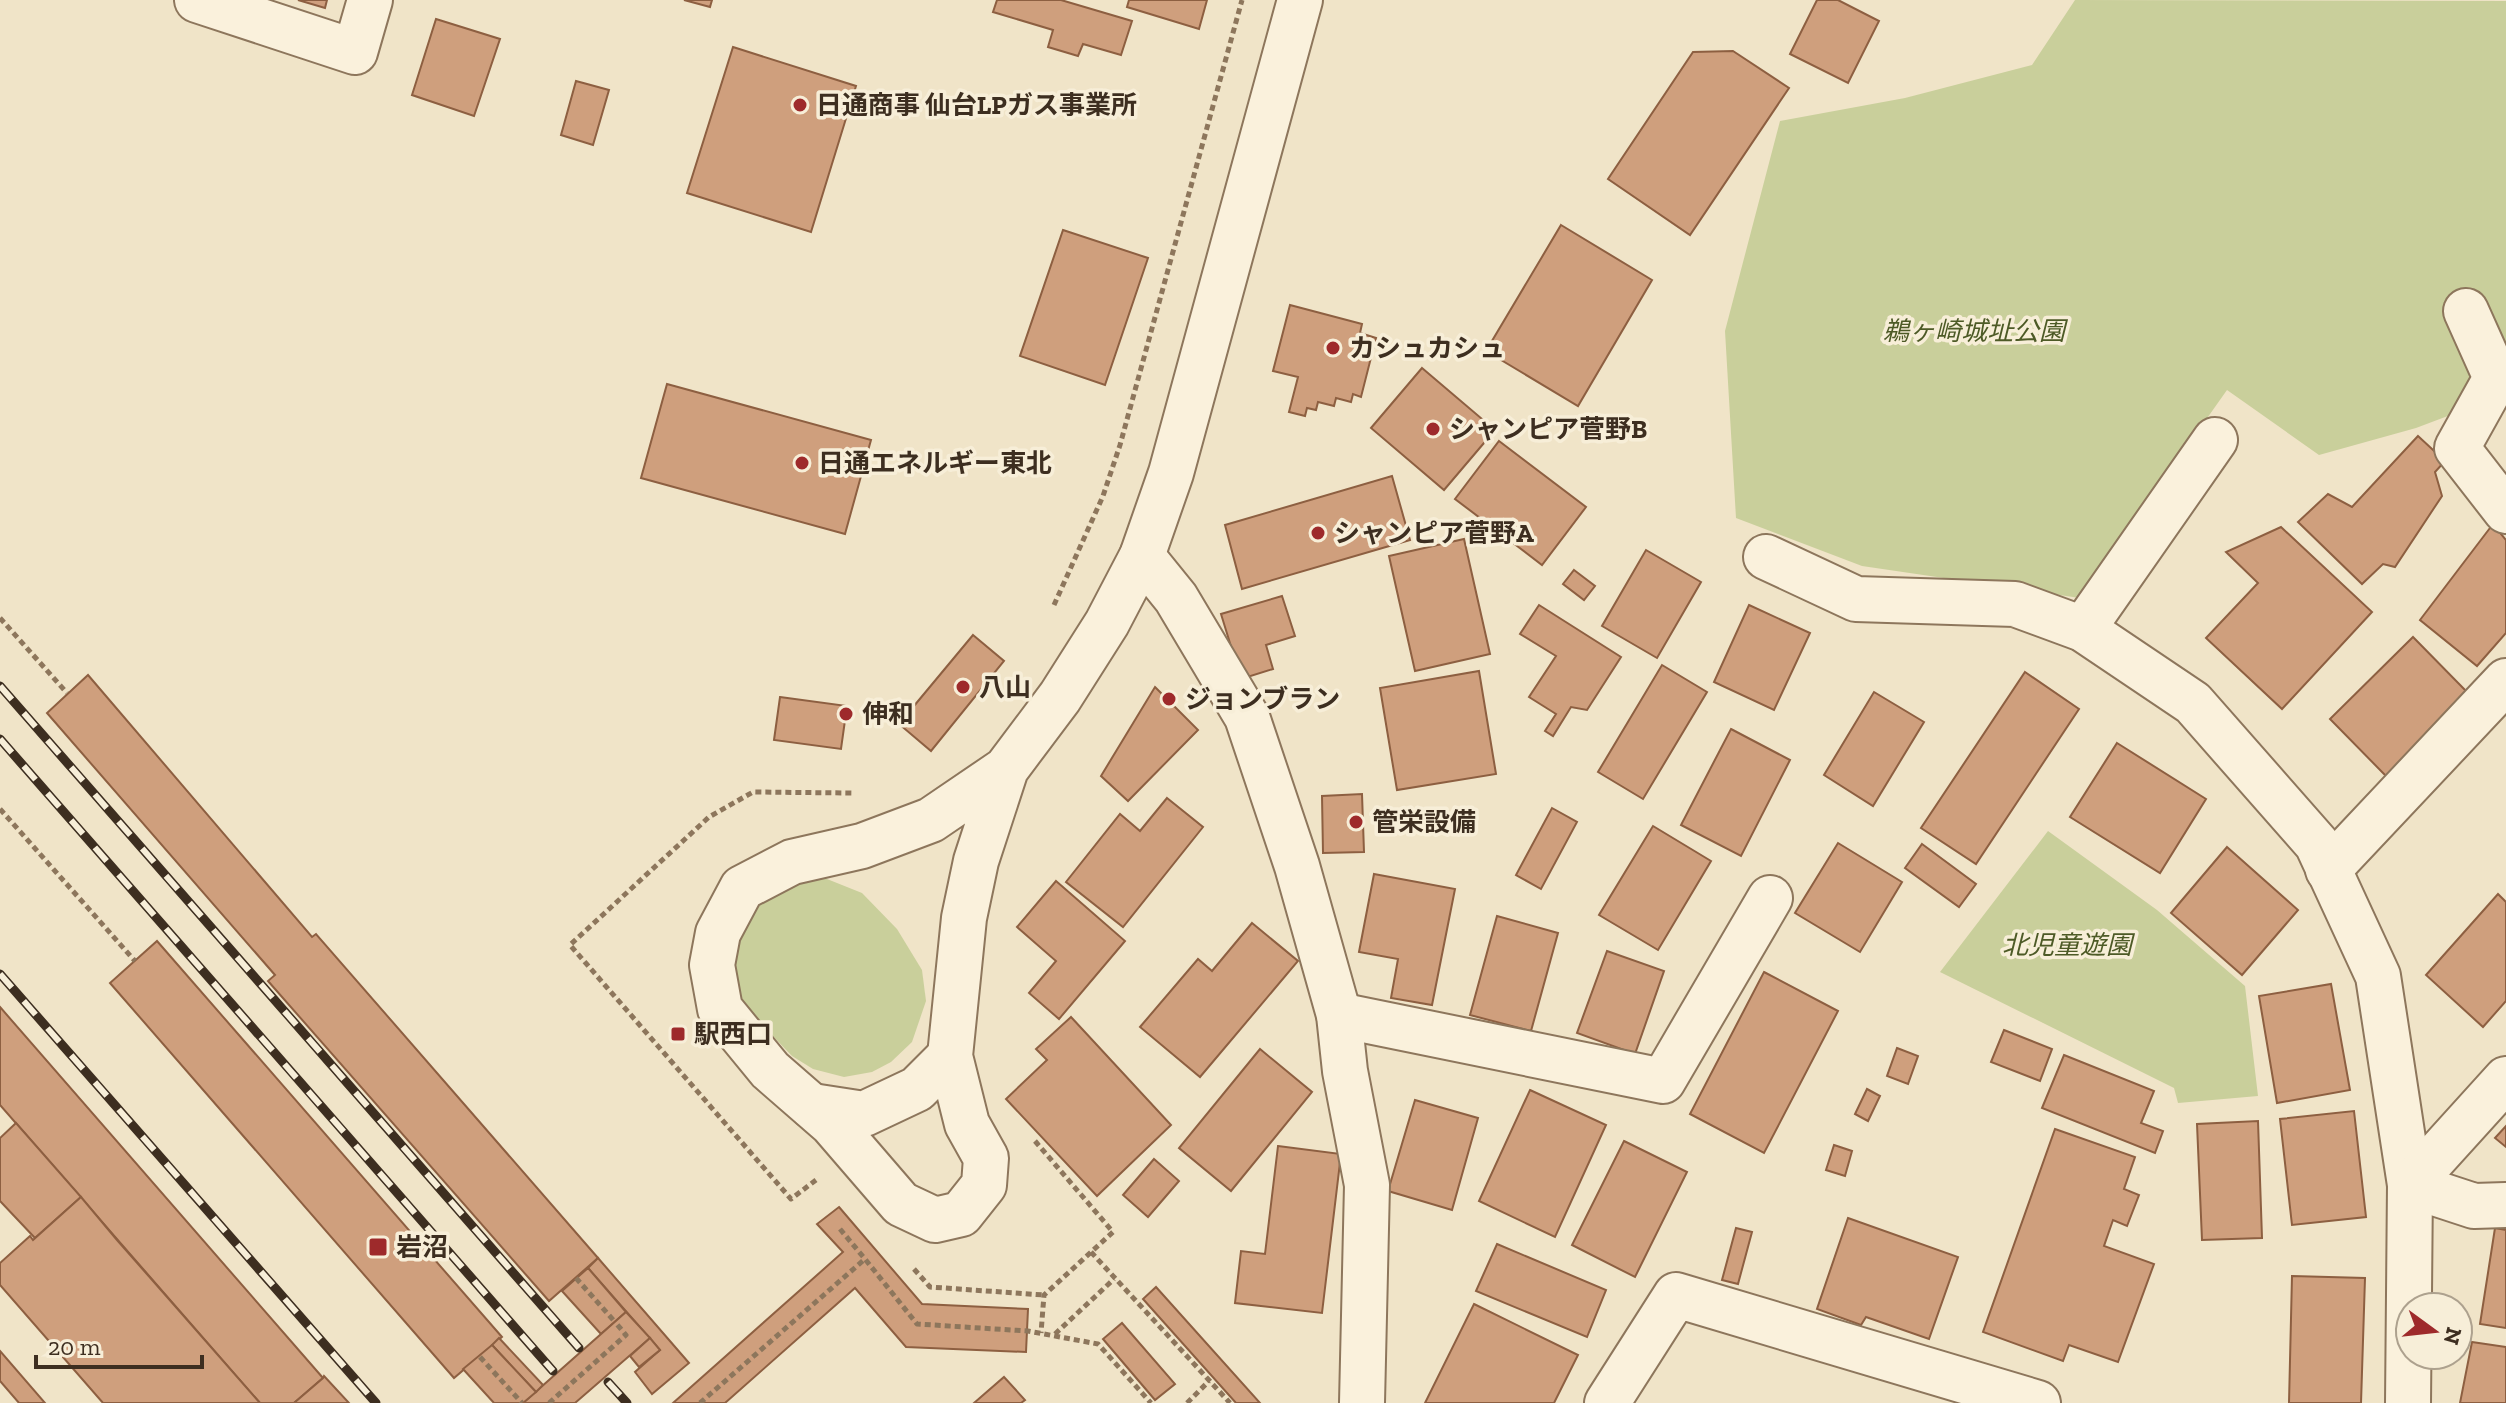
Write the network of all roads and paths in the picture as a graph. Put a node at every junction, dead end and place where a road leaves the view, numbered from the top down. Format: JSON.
{"nodes":[{"id":1,"x":197,"y":0,"type":"edge"},
{"id":2,"x":370,"y":0,"type":"edge"},
{"id":3,"x":1242,"y":0,"type":"edge"},
{"id":4,"x":1300,"y":0,"type":"edge"},
{"id":5,"x":2466,"y":311,"type":"dead end"},
{"id":6,"x":2215,"y":440,"type":"dead end"},
{"id":7,"x":2506,"y":511,"type":"edge"},
{"id":8,"x":1142,"y":556,"type":"junction"},
{"id":9,"x":1766,"y":557,"type":"dead end"},
{"id":10,"x":0,"y":618,"type":"edge"},
{"id":11,"x":1047,"y":618,"type":"dead end"},
{"id":12,"x":2083,"y":629,"type":"junction"},
{"id":13,"x":2506,"y":681,"type":"edge"},
{"id":14,"x":67,"y":693,"type":"dead end"},
{"id":15,"x":1006,"y":769,"type":"junction"},
{"id":16,"x":853,"y":793,"type":"dead end"},
{"id":17,"x":0,"y":809,"type":"edge"},
{"id":18,"x":2328,"y":870,"type":"junction"},
{"id":19,"x":1770,"y":898,"type":"dead end"},
{"id":20,"x":135,"y":961,"type":"dead end"},
{"id":21,"x":1339,"y":1015,"type":"junction"},
{"id":22,"x":950,"y":1056,"type":"junction"},
{"id":23,"x":2506,"y":1079,"type":"edge"},
{"id":24,"x":812,"y":1106,"type":"junction"},
{"id":25,"x":1034,"y":1140,"type":"dead end"},
{"id":26,"x":828,"y":1170,"type":"dead end"},
{"id":27,"x":2410,"y":1185,"type":"junction"},
{"id":28,"x":2506,"y":1205,"type":"edge"},
{"id":29,"x":840,"y":1229,"type":"dead end"},
{"id":30,"x":1091,"y":1252,"type":"junction"},
{"id":31,"x":865,"y":1259,"type":"junction"},
{"id":32,"x":909,"y":1264,"type":"dead end"},
{"id":33,"x":576,"y":1278,"type":"dead end"},
{"id":34,"x":1114,"y":1279,"type":"junction"},
{"id":35,"x":1044,"y":1295,"type":"junction"},
{"id":36,"x":1041,"y":1333,"type":"junction"},
{"id":37,"x":1055,"y":1335,"type":"junction"},
{"id":38,"x":480,"y":1357,"type":"dead end"},
{"id":39,"x":1209,"y":1381,"type":"junction"},
{"id":40,"x":522,"y":1403,"type":"edge"},
{"id":41,"x":549,"y":1403,"type":"edge"},
{"id":42,"x":700,"y":1403,"type":"edge"},
{"id":43,"x":1151,"y":1403,"type":"edge"},
{"id":44,"x":1187,"y":1403,"type":"edge"},
{"id":45,"x":1230,"y":1403,"type":"edge"},
{"id":46,"x":1362,"y":1403,"type":"edge"},
{"id":47,"x":1607,"y":1403,"type":"edge"},
{"id":48,"x":2038,"y":1403,"type":"edge"},
{"id":49,"x":2408,"y":1403,"type":"edge"}],
"edges":[{"from":1,"to":2,"type":"street"},
{"from":3,"to":11,"type":"path"},
{"from":4,"to":8,"type":"street"},
{"from":5,"to":7,"type":"street"},
{"from":6,"to":12,"type":"street"},
{"from":8,"to":15,"type":"street"},
{"from":8,"to":21,"type":"street"},
{"from":9,"to":12,"type":"street"},
{"from":10,"to":14,"type":"path"},
{"from":12,"to":18,"type":"street"},
{"from":13,"to":18,"type":"street"},
{"from":15,"to":22,"type":"street"},
{"from":15,"to":24,"type":"street"},
{"from":16,"to":26,"type":"path"},
{"from":17,"to":20,"type":"path"},
{"from":18,"to":27,"type":"street"},
{"from":19,"to":21,"type":"street"},
{"from":21,"to":46,"type":"street"},
{"from":22,"to":24,"type":"street"},
{"from":22,"to":24,"type":"street"},
{"from":23,"to":27,"type":"street"},
{"from":25,"to":30,"type":"path"},
{"from":27,"to":28,"type":"street"},
{"from":27,"to":49,"type":"street"},
{"from":29,"to":31,"type":"path"},
{"from":30,"to":34,"type":"path"},
{"from":30,"to":35,"type":"path"},
{"from":31,"to":36,"type":"path"},
{"from":31,"to":42,"type":"path"},
{"from":32,"to":35,"type":"path"},
{"from":33,"to":41,"type":"path","bridge":true},
{"from":34,"to":37,"type":"path"},
{"from":34,"to":39,"type":"path"},
{"from":35,"to":36,"type":"path"},
{"from":36,"to":37,"type":"path"},
{"from":37,"to":43,"type":"path"},
{"from":38,"to":40,"type":"path"},
{"from":39,"to":44,"type":"path"},
{"from":39,"to":45,"type":"path"},
{"from":47,"to":48,"type":"street"}]}
